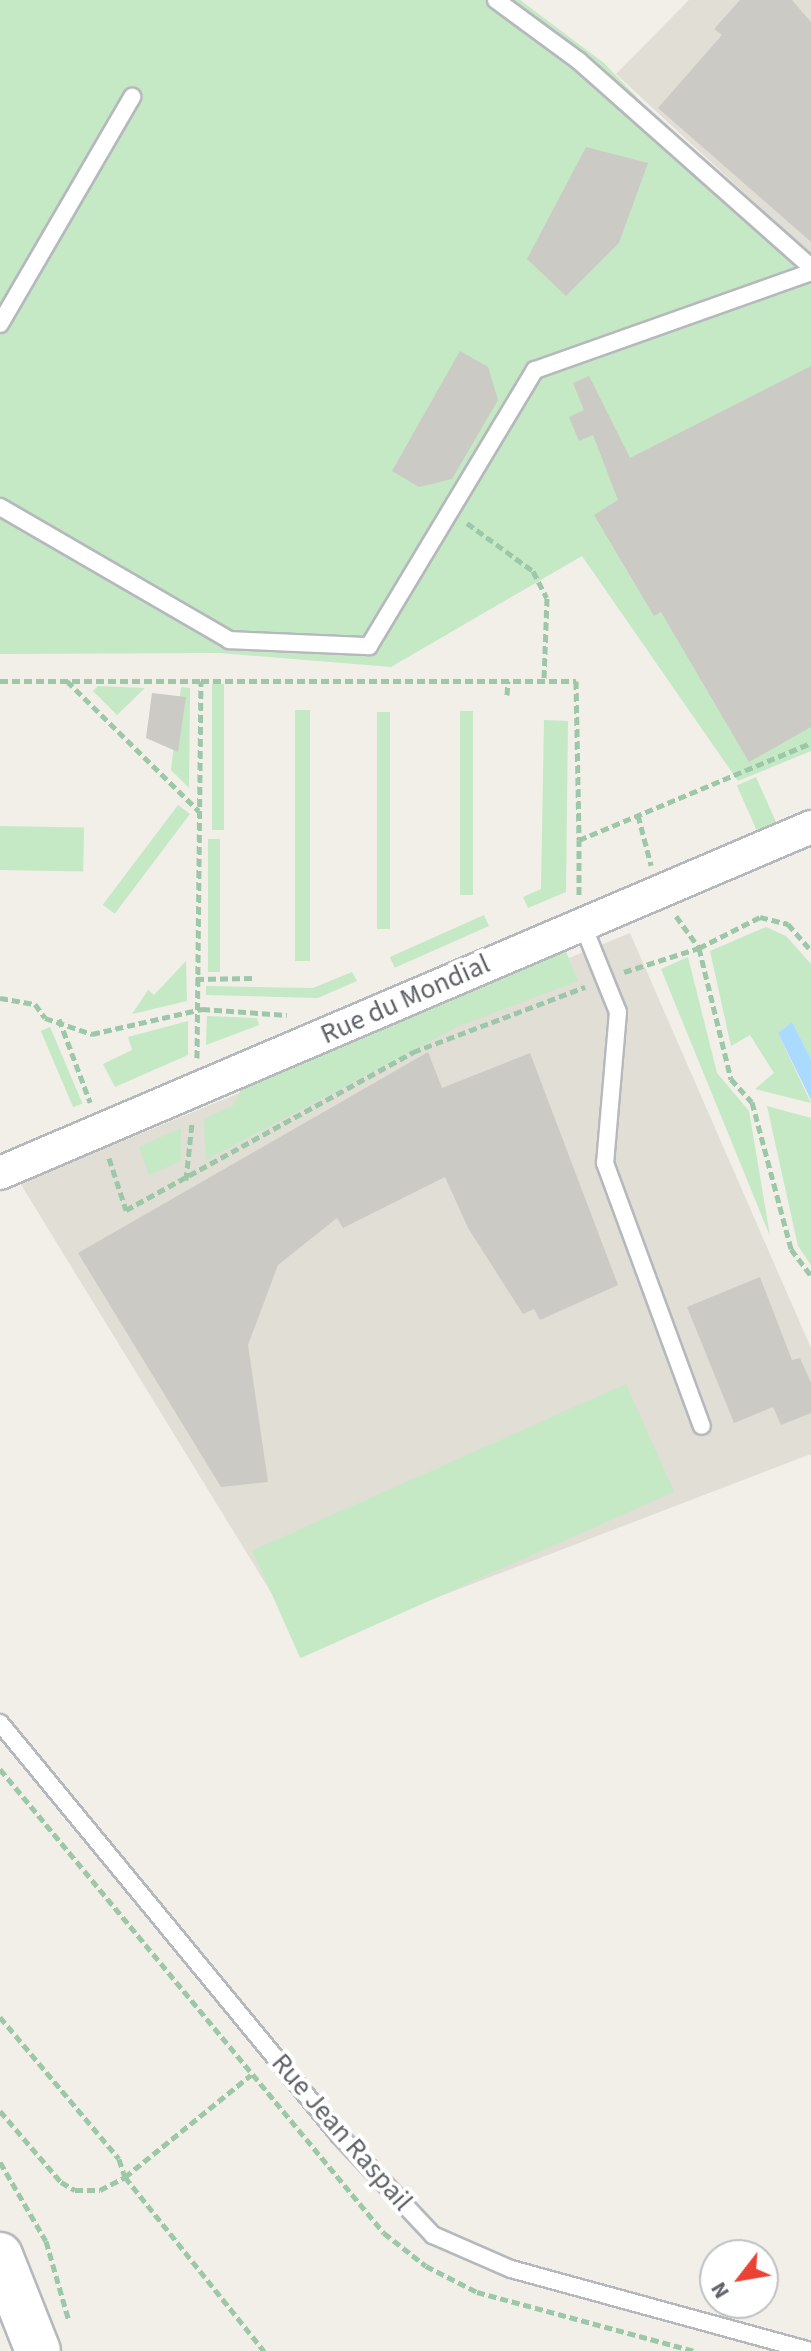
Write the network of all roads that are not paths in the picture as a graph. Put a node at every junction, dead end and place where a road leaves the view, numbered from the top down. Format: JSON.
{"nodes":[{"id":1,"x":496,"y":0,"type":"edge"},
{"id":2,"x":132,"y":97,"type":"dead end"},
{"id":3,"x":811,"y":270,"type":"edge"},
{"id":4,"x":0,"y":324,"type":"edge"},
{"id":5,"x":0,"y":507,"type":"edge"},
{"id":6,"x":811,"y":827,"type":"edge"},
{"id":7,"x":574,"y":913,"type":"junction"},
{"id":8,"x":0,"y":1173,"type":"edge"},
{"id":9,"x":702,"y":1426,"type":"dead end"},
{"id":10,"x":0,"y":1723,"type":"edge"},
{"id":11,"x":0,"y":2255,"type":"edge"},
{"id":12,"x":55,"y":2341,"type":"edge"},
{"id":13,"x":811,"y":2351,"type":"edge"}],
"edges":[{"from":1,"to":3,"type":"lane"},
{"from":2,"to":4,"type":"lane"},
{"from":3,"to":5,"type":"lane"},
{"from":6,"to":7,"type":"street","name":"Rue du Mondial"},
{"from":7,"to":8,"type":"street","name":"Rue du Mondial"},
{"from":7,"to":9,"type":"lane"},
{"from":10,"to":13,"type":"lane","name":"Rue Jean Raspail"},
{"from":11,"to":12,"type":"main road"}]}
